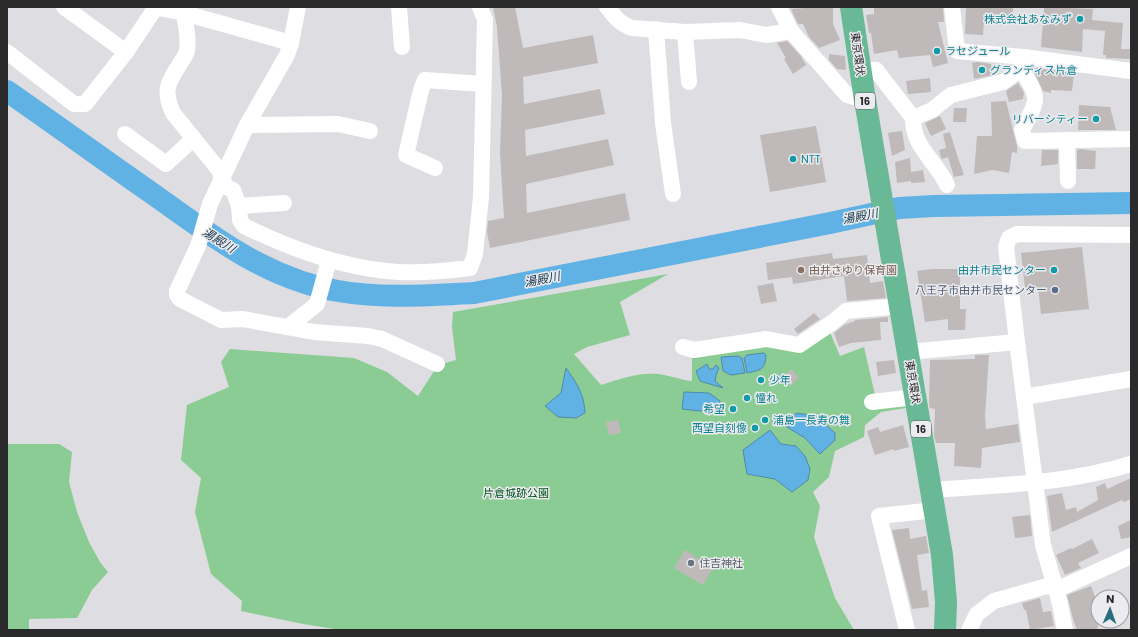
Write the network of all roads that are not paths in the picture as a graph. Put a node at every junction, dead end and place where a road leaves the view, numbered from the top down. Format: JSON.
{"nodes":[{"id":1,"x":64,"y":7,"type":"edge"},
{"id":2,"x":156,"y":7,"type":"edge"},
{"id":3,"x":298,"y":7,"type":"edge"},
{"id":4,"x":399,"y":7,"type":"edge"},
{"id":5,"x":607,"y":7,"type":"edge"},
{"id":6,"x":779,"y":7,"type":"edge"},
{"id":7,"x":851,"y":7,"type":"edge"},
{"id":8,"x":952,"y":7,"type":"edge"},
{"id":9,"x":476,"y":8,"type":"edge"},
{"id":10,"x":184,"y":13,"type":"junction"},
{"id":11,"x":656,"y":30,"type":"junction"},
{"id":12,"x":791,"y":31,"type":"junction"},
{"id":13,"x":685,"y":32,"type":"junction"},
{"id":14,"x":291,"y":43,"type":"junction"},
{"id":15,"x":402,"y":47,"type":"dead end"},
{"id":16,"x":7,"y":52,"type":"edge"},
{"id":17,"x":126,"y":52,"type":"junction"},
{"id":18,"x":1022,"y":63,"type":"junction"},
{"id":19,"x":860,"y":70,"type":"junction"},
{"id":20,"x":1131,"y":71,"type":"edge"},
{"id":21,"x":689,"y":82,"type":"dead end"},
{"id":22,"x":483,"y":84,"type":"junction"},
{"id":23,"x":865,"y":100,"type":"junction"},
{"id":24,"x":913,"y":118,"type":"junction"},
{"id":25,"x":247,"y":125,"type":"junction"},
{"id":26,"x":370,"y":131,"type":"dead end"},
{"id":27,"x":125,"y":134,"type":"dead end"},
{"id":28,"x":193,"y":139,"type":"junction"},
{"id":29,"x":1131,"y":139,"type":"edge"},
{"id":30,"x":1067,"y":140,"type":"junction"},
{"id":31,"x":435,"y":168,"type":"dead end"},
{"id":32,"x":223,"y":179,"type":"junction"},
{"id":33,"x":1068,"y":181,"type":"dead end"},
{"id":34,"x":947,"y":185,"type":"dead end"},
{"id":35,"x":673,"y":194,"type":"dead end"},
{"id":36,"x":284,"y":203,"type":"dead end"},
{"id":37,"x":239,"y":206,"type":"junction"},
{"id":38,"x":1131,"y":235,"type":"edge"},
{"id":39,"x":329,"y":262,"type":"junction"},
{"id":40,"x":900,"y":306,"type":"junction"},
{"id":41,"x":288,"y":327,"type":"junction"},
{"id":42,"x":1017,"y":342,"type":"junction"},
{"id":43,"x":683,"y":346,"type":"dead end"},
{"id":44,"x":908,"y":352,"type":"junction"},
{"id":45,"x":437,"y":364,"type":"dead end"},
{"id":46,"x":1131,"y":379,"type":"edge"},
{"id":47,"x":915,"y":397,"type":"junction"},
{"id":48,"x":1024,"y":397,"type":"junction"},
{"id":49,"x":872,"y":402,"type":"dead end"},
{"id":50,"x":1131,"y":464,"type":"edge"},
{"id":51,"x":1036,"y":483,"type":"junction"},
{"id":52,"x":933,"y":500,"type":"junction"},
{"id":53,"x":1131,"y":556,"type":"edge"},
{"id":54,"x":1055,"y":587,"type":"junction"},
{"id":55,"x":977,"y":614,"type":"junction"},
{"id":56,"x":907,"y":630,"type":"edge"},
{"id":57,"x":945,"y":630,"type":"edge"},
{"id":58,"x":968,"y":630,"type":"edge"},
{"id":59,"x":982,"y":630,"type":"edge"},
{"id":60,"x":1065,"y":630,"type":"edge"}],
"edges":[{"from":1,"to":17,"type":"street"},
{"from":2,"to":10,"type":"street"},
{"from":2,"to":17,"type":"street"},
{"from":3,"to":14,"type":"street"},
{"from":4,"to":15,"type":"street"},
{"from":5,"to":11,"type":"street"},
{"from":6,"to":12,"type":"street"},
{"from":7,"to":19,"type":"highway","name":"東京環状","number":"16"},
{"from":8,"to":18,"type":"street"},
{"from":9,"to":22,"type":"street"},
{"from":10,"to":14,"type":"street"},
{"from":10,"to":28,"type":"street"},
{"from":11,"to":13,"type":"street"},
{"from":11,"to":35,"type":"street"},
{"from":12,"to":13,"type":"street"},
{"from":12,"to":23,"type":"street"},
{"from":13,"to":21,"type":"street"},
{"from":14,"to":25,"type":"street"},
{"from":16,"to":17,"type":"street"},
{"from":18,"to":20,"type":"street"},
{"from":18,"to":24,"type":"street"},
{"from":18,"to":30,"type":"street"},
{"from":19,"to":23,"type":"highway","name":"東京環状","number":"16"},
{"from":19,"to":24,"type":"street"},
{"from":22,"to":31,"type":"street"},
{"from":22,"to":39,"type":"street"},
{"from":23,"to":40,"type":"highway","name":"東京環状","number":"16"},
{"from":24,"to":34,"type":"street"},
{"from":25,"to":26,"type":"street"},
{"from":25,"to":32,"type":"street"},
{"from":27,"to":28,"type":"street"},
{"from":28,"to":32,"type":"street"},
{"from":29,"to":30,"type":"street"},
{"from":30,"to":33,"type":"street"},
{"from":32,"to":37,"type":"street"},
{"from":32,"to":41,"type":"street"},
{"from":36,"to":37,"type":"street"},
{"from":37,"to":39,"type":"street"},
{"from":38,"to":42,"type":"street"},
{"from":39,"to":41,"type":"street"},
{"from":40,"to":43,"type":"street"},
{"from":40,"to":44,"type":"highway","name":"東京環状","number":"16"},
{"from":41,"to":45,"type":"street"},
{"from":42,"to":44,"type":"street"},
{"from":42,"to":48,"type":"street"},
{"from":44,"to":47,"type":"highway","name":"東京環状","number":"16"},
{"from":46,"to":48,"type":"street"},
{"from":47,"to":49,"type":"street"},
{"from":47,"to":52,"type":"highway","name":"東京環状","number":"16"},
{"from":48,"to":51,"type":"street"},
{"from":50,"to":51,"type":"street"},
{"from":51,"to":52,"type":"street"},
{"from":51,"to":54,"type":"street"},
{"from":52,"to":56,"type":"street"},
{"from":52,"to":57,"type":"highway","name":"東京環状","number":"16"},
{"from":53,"to":54,"type":"street"},
{"from":54,"to":55,"type":"street"},
{"from":54,"to":60,"type":"street"},
{"from":55,"to":58,"type":"street"},
{"from":55,"to":59,"type":"street"}]}
